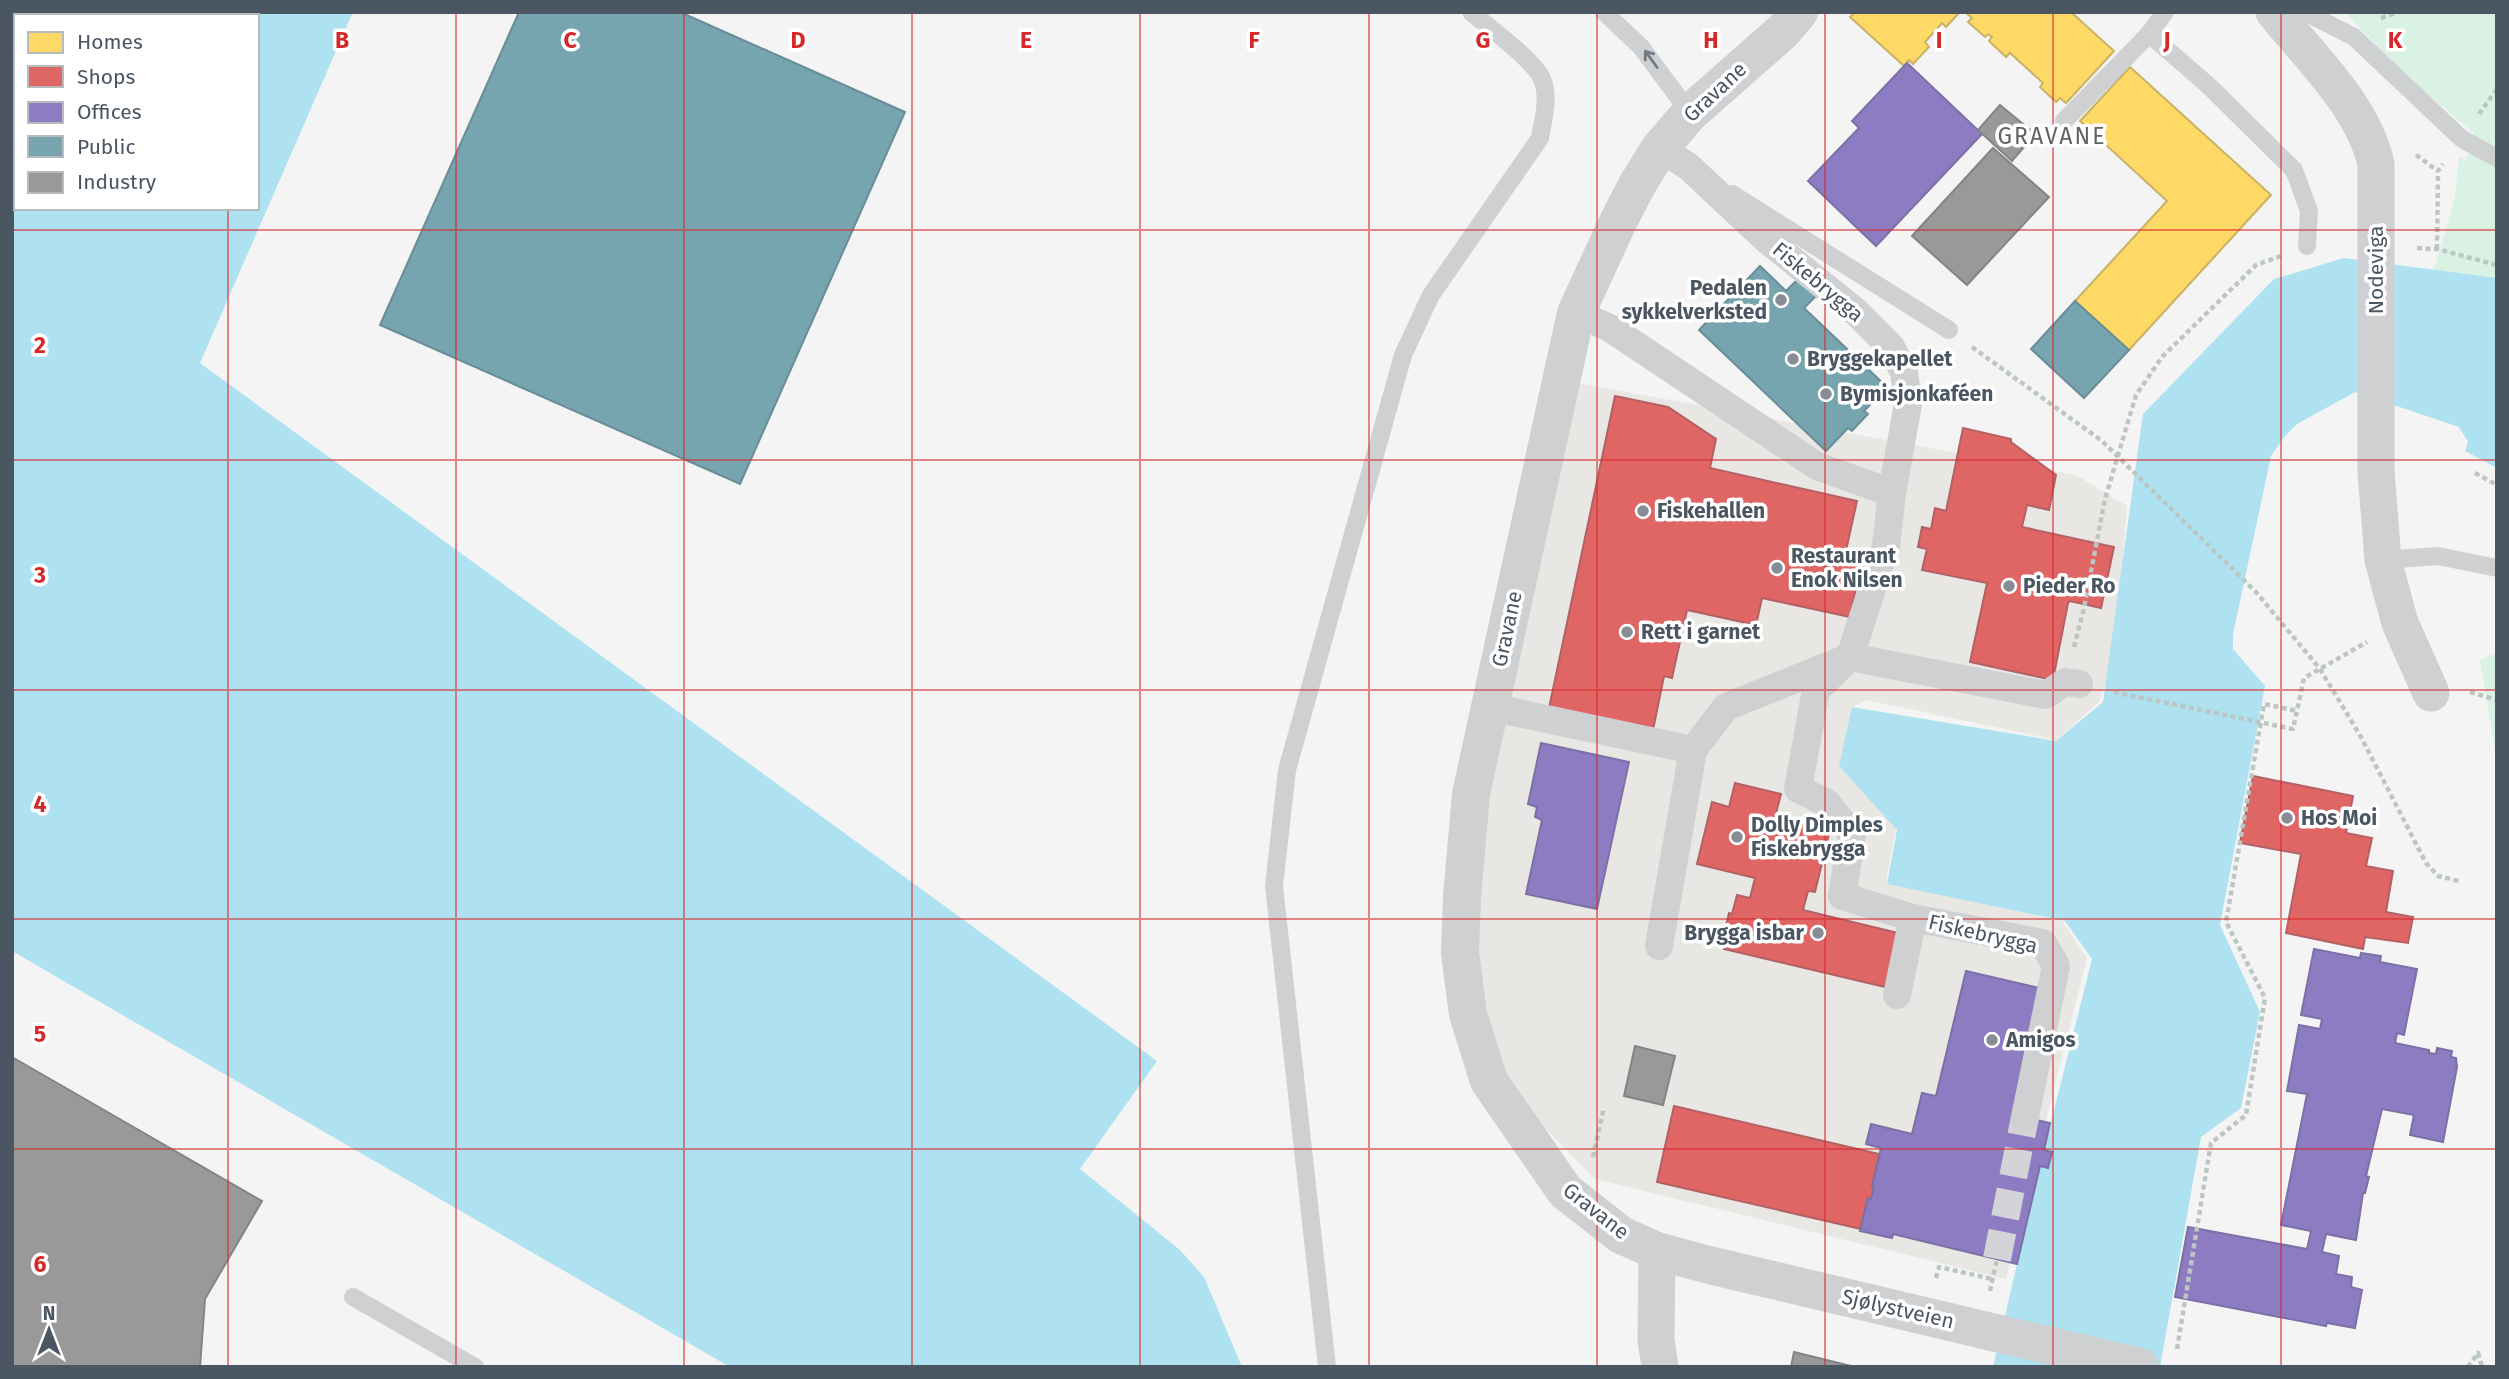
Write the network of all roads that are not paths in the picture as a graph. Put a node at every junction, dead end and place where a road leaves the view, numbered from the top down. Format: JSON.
{"nodes":[{"id":1,"x":1471,"y":12,"type":"edge"},
{"id":2,"x":1604,"y":12,"type":"edge"},
{"id":3,"x":1799,"y":12,"type":"edge"},
{"id":4,"x":2165,"y":12,"type":"edge"},
{"id":5,"x":2274,"y":12,"type":"edge"},
{"id":6,"x":2305,"y":12,"type":"edge"},
{"id":7,"x":2149,"y":34,"type":"junction"},
{"id":8,"x":1690,"y":113,"type":"junction"},
{"id":9,"x":2064,"y":121,"type":"dead end"},
{"id":10,"x":1660,"y":148,"type":"junction"},
{"id":11,"x":2497,"y":158,"type":"edge"},
{"id":12,"x":2307,"y":246,"type":"road end"},
{"id":13,"x":1576,"y":313,"type":"junction"},
{"id":14,"x":1949,"y":330,"type":"road end"},
{"id":15,"x":1892,"y":494,"type":"junction"},
{"id":16,"x":2383,"y":560,"type":"junction"},
{"id":17,"x":2497,"y":568,"type":"edge"},
{"id":18,"x":1850,"y":657,"type":"junction"},
{"id":19,"x":2072,"y":683,"type":"road end"},
{"id":20,"x":2431,"y":693,"type":"dead end"},
{"id":21,"x":1490,"y":706,"type":"junction"},
{"id":22,"x":1693,"y":750,"type":"junction"},
{"id":23,"x":1913,"y":918,"type":"junction"},
{"id":24,"x":1658,"y":946,"type":"dead end"},
{"id":25,"x":1897,"y":995,"type":"dead end"},
{"id":26,"x":2025,"y":1118,"type":"tunnel mouth"},
{"id":27,"x":1657,"y":1251,"type":"junction"},
{"id":28,"x":354,"y":1297,"type":"dead end"},
{"id":29,"x":475,"y":1367,"type":"edge"},
{"id":30,"x":1327,"y":1367,"type":"edge"},
{"id":31,"x":1660,"y":1367,"type":"edge"},
{"id":32,"x":2140,"y":1367,"type":"edge"}],
"edges":[{"from":1,"to":30,"type":"lane"},
{"from":8,"to":2,"type":"lane","one_way":true},
{"from":3,"to":8,"type":"street","name":"Gravane"},
{"from":4,"to":7,"type":"lane"},
{"from":5,"to":16,"type":"street","name":"Nodeviga"},
{"from":6,"to":11,"type":"lane"},
{"from":7,"to":9,"type":"lane"},
{"from":7,"to":12,"type":"lane"},
{"from":8,"to":10,"type":"street","name":"Gravane"},
{"from":10,"to":13,"type":"street","name":"Gravane"},
{"from":10,"to":14,"type":"lane"},
{"from":10,"to":15,"type":"street","name":"Fiskebrygga"},
{"from":13,"to":15,"type":"street"},
{"from":13,"to":21,"type":"street","name":"Gravane"},
{"from":15,"to":18,"type":"street","name":"Fiskebrygga"},
{"from":16,"to":17,"type":"lane"},
{"from":16,"to":20,"type":"street","name":"Nodeviga"},
{"from":18,"to":19,"type":"street"},
{"from":18,"to":22,"type":"street"},
{"from":18,"to":23,"type":"street","name":"Fiskebrygga"},
{"from":21,"to":22,"type":"street"},
{"from":21,"to":27,"type":"street","name":"Gravane"},
{"from":22,"to":24,"type":"street"},
{"from":23,"to":25,"type":"street","name":"Fiskebrygga"},
{"from":23,"to":26,"type":"street","name":"Fiskebrygga"},
{"from":27,"to":31,"type":"street"},
{"from":27,"to":32,"type":"street","name":"Sjølystveien"},
{"from":28,"to":29,"type":"lane"}]}
